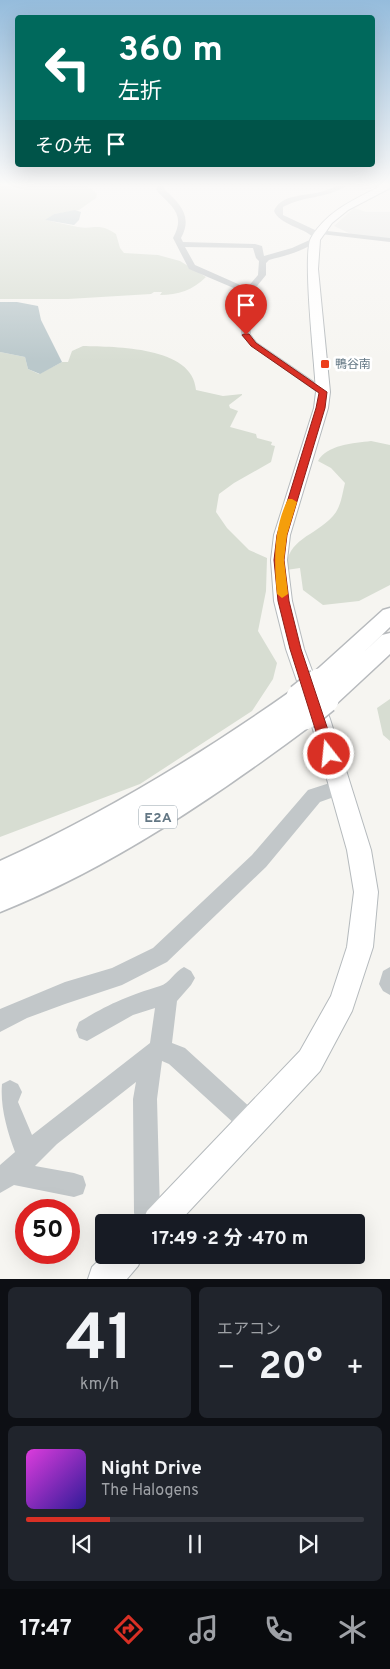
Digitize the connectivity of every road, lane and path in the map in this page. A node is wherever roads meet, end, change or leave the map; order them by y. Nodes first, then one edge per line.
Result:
1 (305, 243) edge
2 (317, 243) edge
3 (180, 244) joint
4 (264, 261) junction
5 (248, 291) junction
6 (323, 392) junction
7 (390, 615) edge
8 (390, 642) edge
9 (322, 690) junction
10 (302, 707) junction
11 (339, 788) junction
12 (0, 874) edge
13 (0, 899) edge
14 (184, 978) dead end
15 (390, 978) edge
16 (390, 984) edge
17 (168, 996) junction
18 (0, 1021) edge
19 (87, 1030) dead end
20 (156, 1052) junction
21 (10, 1092) dead end
22 (250, 1126) junction
23 (15, 1168) edge
24 (74, 1185) dead end
25 (147, 1214) edge
26 (166, 1214) edge

1 - 4 street
2 - 6 main road
3 - 4 street
3 - 5 street
4 - 5 street
5 - 6 street
6 - 11 main road
7 - 9 highway, E2A
8 - 9 highway, E2A
9 - 10 highway, E2A, bridge
10 - 12 highway, E2A
10 - 13 highway, E2A
11 - 18 street
11 - 22 main road
14 - 17 street
15 - 16 street
17 - 19 street
17 - 20 street
20 - 22 street
20 - 23 street
20 - 25 street
21 - 23 street
22 - 26 main road
23 - 24 street

